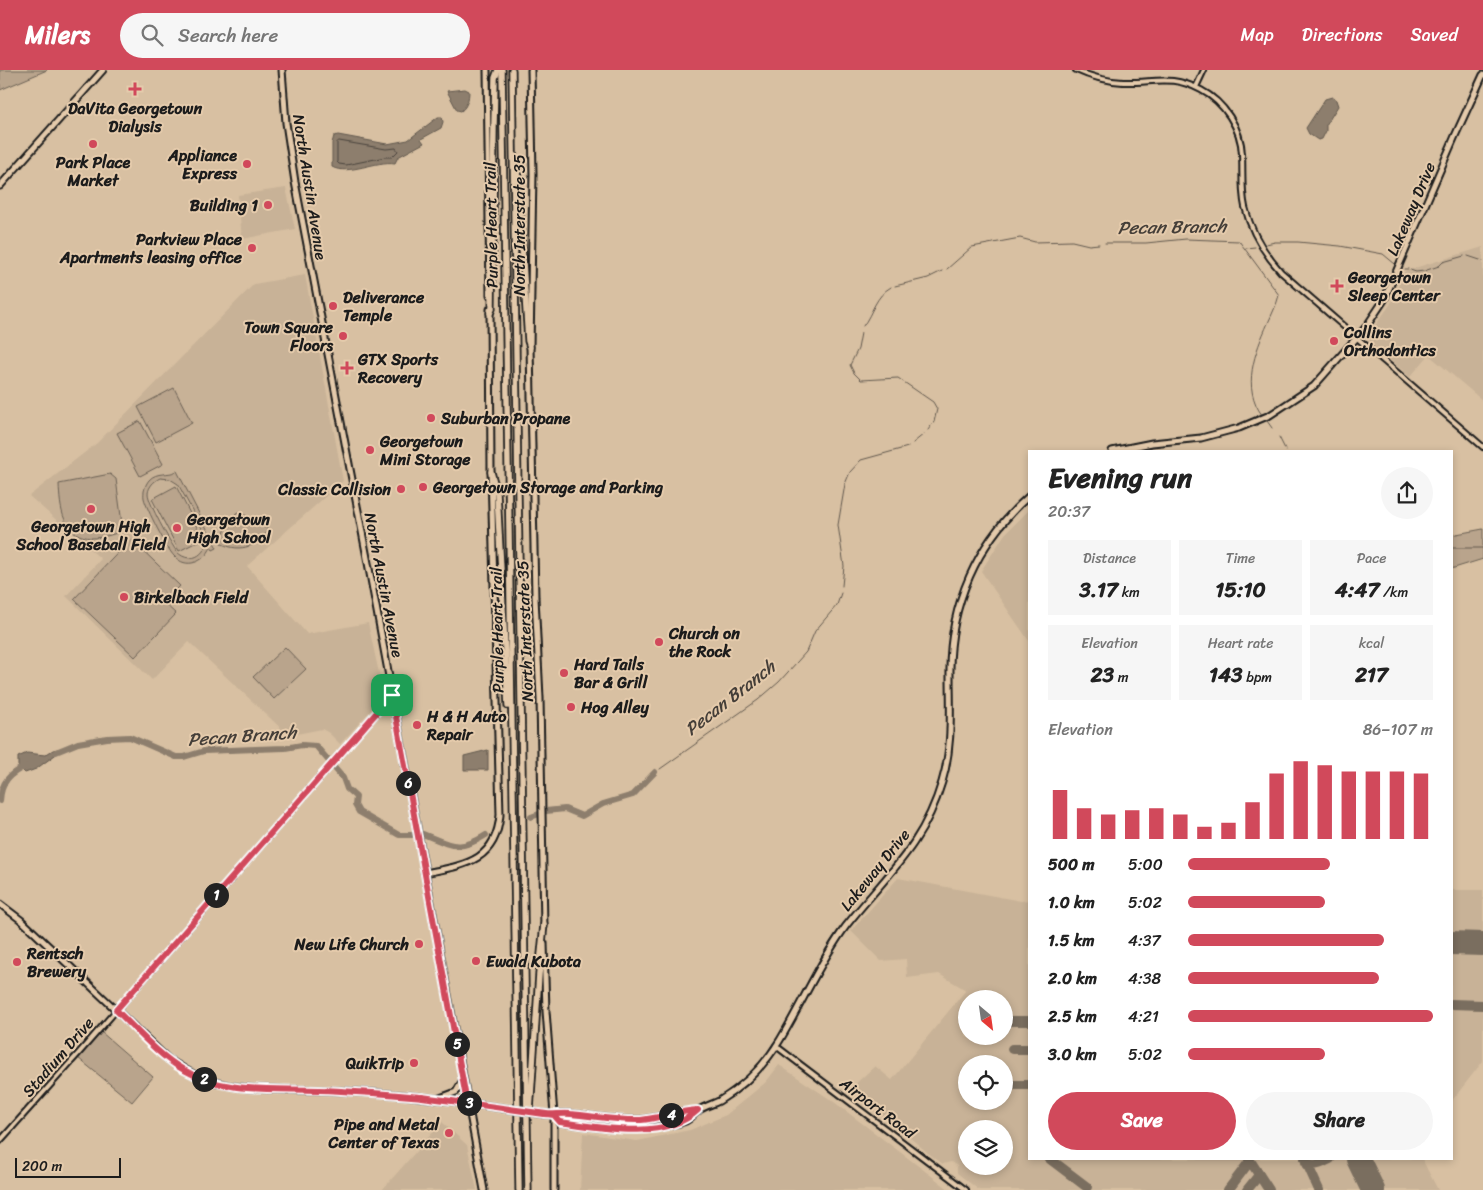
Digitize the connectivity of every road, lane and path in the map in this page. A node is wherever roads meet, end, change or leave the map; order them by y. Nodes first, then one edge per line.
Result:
1 (282, 70) edge
2 (487, 70) edge
3 (498, 70) edge
4 (502, 70) edge
5 (512, 70) edge
6 (531, 70) edge
7 (1076, 70) edge
8 (1204, 70) edge
9 (102, 71) edge
10 (1483, 75) edge
11 (1196, 87) junction
12 (513, 136) junction
13 (0, 186) edge
14 (490, 313) junction
15 (1357, 338) junction
16 (530, 347) junction
17 (1483, 448) edge
18 (1117, 450) edge
19 (491, 472) junction
20 (1028, 497) edge
21 (392, 695) junction
22 (512, 739) junction
23 (425, 873) junction
24 (0, 904) edge
25 (544, 924) junction
26 (116, 1010) junction
27 (776, 1046) junction
28 (463, 1079) junction
29 (438, 1099) junction
30 (467, 1103) junction
31 (698, 1110) junction
32 (554, 1115) junction
33 (567, 1123) junction
34 (527, 1132) junction
35 (555, 1137) junction
36 (0, 1141) edge
37 (484, 1190) edge
38 (519, 1190) edge
39 (528, 1190) edge
40 (554, 1190) edge
41 (966, 1190) edge

1 - 21 main road, North Austin Avenue
2 - 14 main road, North Interstate 35
3 - 14 highway
4 - 22 highway, Purple Heart Trail
5 - 12 highway, Purple Heart Trail
6 - 16 main road, North Interstate 35
7 - 11 street
8 - 11 street
9 - 13 main road
10 - 15 main road, Lakeway Drive
11 - 15 street
12 - 16 highway
12 - 34 highway, Purple Heart Trail
14 - 19 main road, North Interstate 35
15 - 17 street
15 - 18 main road, Lakeway Drive
16 - 25 main road, North Interstate 35
19 - 22 highway
19 - 23 main road, North Interstate 35
20 - 27 main road, Lakeway Drive
21 - 23 main road, North Austin Avenue
21 - 26 street, Stadium Drive
22 - 38 highway, Purple Heart Trail
23 - 28 main road, North Austin Avenue
24 - 26 main road, Lakeway Drive
25 - 32 main road, North Interstate 35
25 - 34 highway
26 - 29 main road, Lakeway Drive
26 - 36 street, Stadium Drive
27 - 31 main road, Lakeway Drive
27 - 41 street, Airport Road
28 - 29 main road
28 - 30 main road, North Austin Avenue
29 - 30 main road, Lakeway Drive
30 - 32 main road, Lakeway Drive, bridge
30 - 37 main road
31 - 32 main road, Lakeway Drive
31 - 33 main road, Lakeway Drive
32 - 33 main road, Lakeway Drive
32 - 35 main road, North Interstate 35
33 - 35 main road
34 - 39 highway, Purple Heart Trail
35 - 40 main road, North Interstate 35

